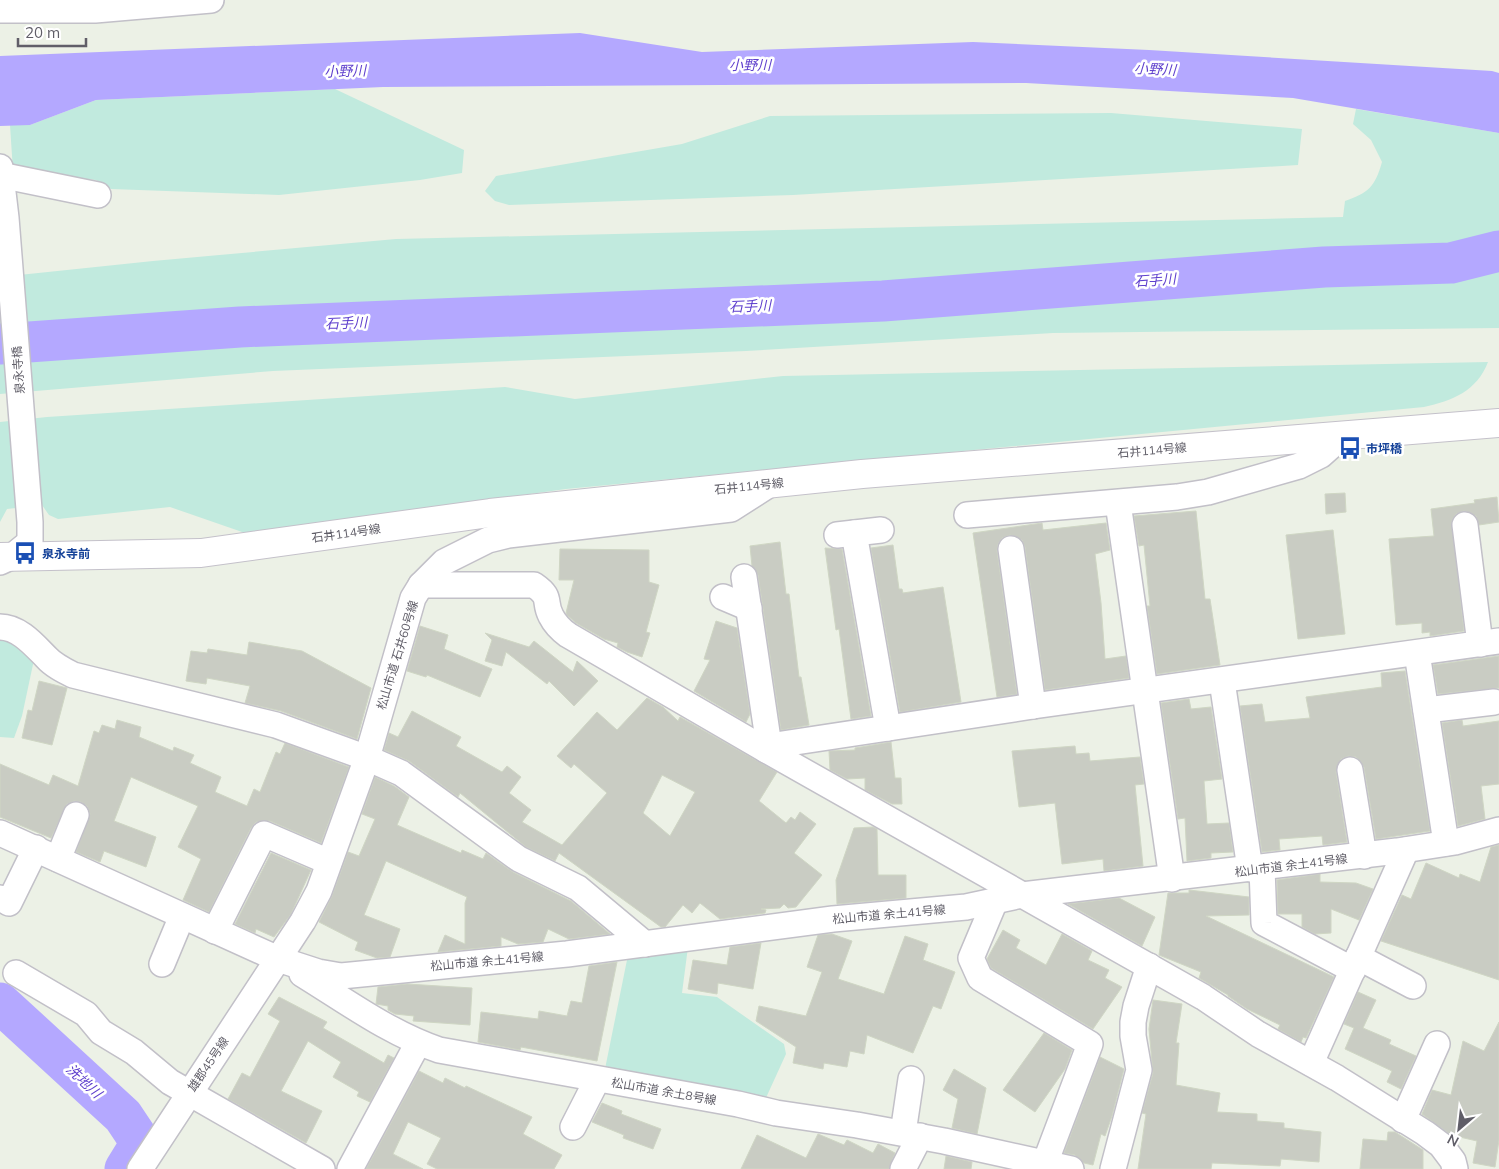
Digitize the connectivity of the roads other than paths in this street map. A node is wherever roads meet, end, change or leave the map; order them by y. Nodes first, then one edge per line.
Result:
1 (211, 0) edge
2 (0, 10) edge
3 (0, 172) edge
4 (98, 195) dead end
5 (1499, 423) edge
6 (1333, 436) junction
7 (770, 484) junction
8 (1118, 502) junction
9 (967, 515) dead end
10 (1465, 525) dead end
11 (881, 530) dead end
12 (4, 559) edge
13 (1007, 564) dead end
14 (744, 577) dead end
15 (421, 586) junction
16 (723, 598) dead end
17 (749, 608) junction
18 (0, 627) edge
19 (1490, 643) edge
20 (1417, 653) junction
21 (1222, 681) junction
22 (1146, 692) junction
23 (1494, 702) dead end
24 (1033, 706) junction
25 (1426, 710) junction
26 (888, 728) junction
27 (768, 748) junction
28 (367, 758) junction
29 (1350, 770) dead end
30 (76, 815) dead end
31 (1499, 830) edge
32 (0, 832) edge
33 (1446, 843) junction
34 (36, 848) junction
35 (1406, 850) junction
36 (1364, 856) junction
37 (58, 859) junction
38 (329, 862) junction
39 (1256, 869) junction
40 (1172, 879) junction
41 (1022, 895) junction
42 (0, 898) edge
43 (995, 900) junction
44 (182, 916) junction
45 (215, 931) junction
46 (645, 944) junction
47 (278, 959) junction
48 (1356, 963) junction
49 (162, 964) dead end
50 (1149, 966) junction
51 (16, 973) dead end
52 (1413, 986) dead end
53 (418, 1043) junction
54 (1437, 1044) dead end
55 (1311, 1064) junction
56 (911, 1079) dead end
57 (597, 1080) junction
58 (188, 1093) junction
59 (1403, 1120) junction
60 (573, 1127) dead end
61 (912, 1135) junction
62 (1045, 1163) junction
63 (140, 1169) edge
64 (322, 1169) edge
65 (350, 1169) edge
66 (903, 1169) edge
67 (1071, 1169) edge
68 (1113, 1169) edge
69 (1455, 1169) edge

1 - 2 street
3 - 4 street
3 - 12 street, 泉永寺橋
5 - 6 street, 石井114号線
6 - 7 street, 石井114号線
6 - 8 street
7 - 12 street, 石井114号線
7 - 15 street, 松山市道 石井60号線
8 - 9 street
8 - 22 street
10 - 19 street
11 - 26 street
13 - 24 street
14 - 17 street
15 - 27 street
15 - 28 street, 松山市道 石井60号線
16 - 17 street
17 - 27 street
18 - 28 street
19 - 20 street
20 - 21 street
20 - 25 street
21 - 22 street
21 - 39 street
22 - 24 street
22 - 40 street
23 - 25 street
24 - 26 street
25 - 33 street
26 - 27 street
27 - 41 street
28 - 38 street, 松山市道 石井60号線
28 - 46 street
29 - 36 street
30 - 37 street
31 - 33 street, 松山市道 余土41号線
32 - 34 street
33 - 35 street, 松山市道 余土41号線
34 - 37 street
34 - 42 street
35 - 36 street, 松山市道 余土41号線
35 - 48 street
36 - 39 street, 松山市道 余土41号線
37 - 44 street
38 - 45 street
38 - 47 street, 松山市道 石井60号線
39 - 40 street, 松山市道 余土41号線
39 - 48 street
40 - 41 street, 松山市道 余土41号線
41 - 43 street, 松山市道 余土41号線
41 - 50 street
43 - 46 street, 松山市道 余土41号線
43 - 62 street
44 - 45 street
44 - 49 street
45 - 47 street
46 - 47 street, 松山市道 余土41号線
47 - 53 street, 松山市道 余土8号線
47 - 58 street, 雄郡45号線
48 - 52 street
48 - 55 street
50 - 55 street
50 - 68 street
51 - 58 street
53 - 57 street, 松山市道 余土8号線
53 - 65 street
54 - 59 street
55 - 59 street
56 - 61 street
57 - 60 street
57 - 61 street, 松山市道 余土8号線
58 - 63 street, 雄郡45号線
58 - 64 street
59 - 69 street
61 - 62 street, 松山市道 余土8号線
61 - 66 street
62 - 67 street, 松山市道 余土8号線

